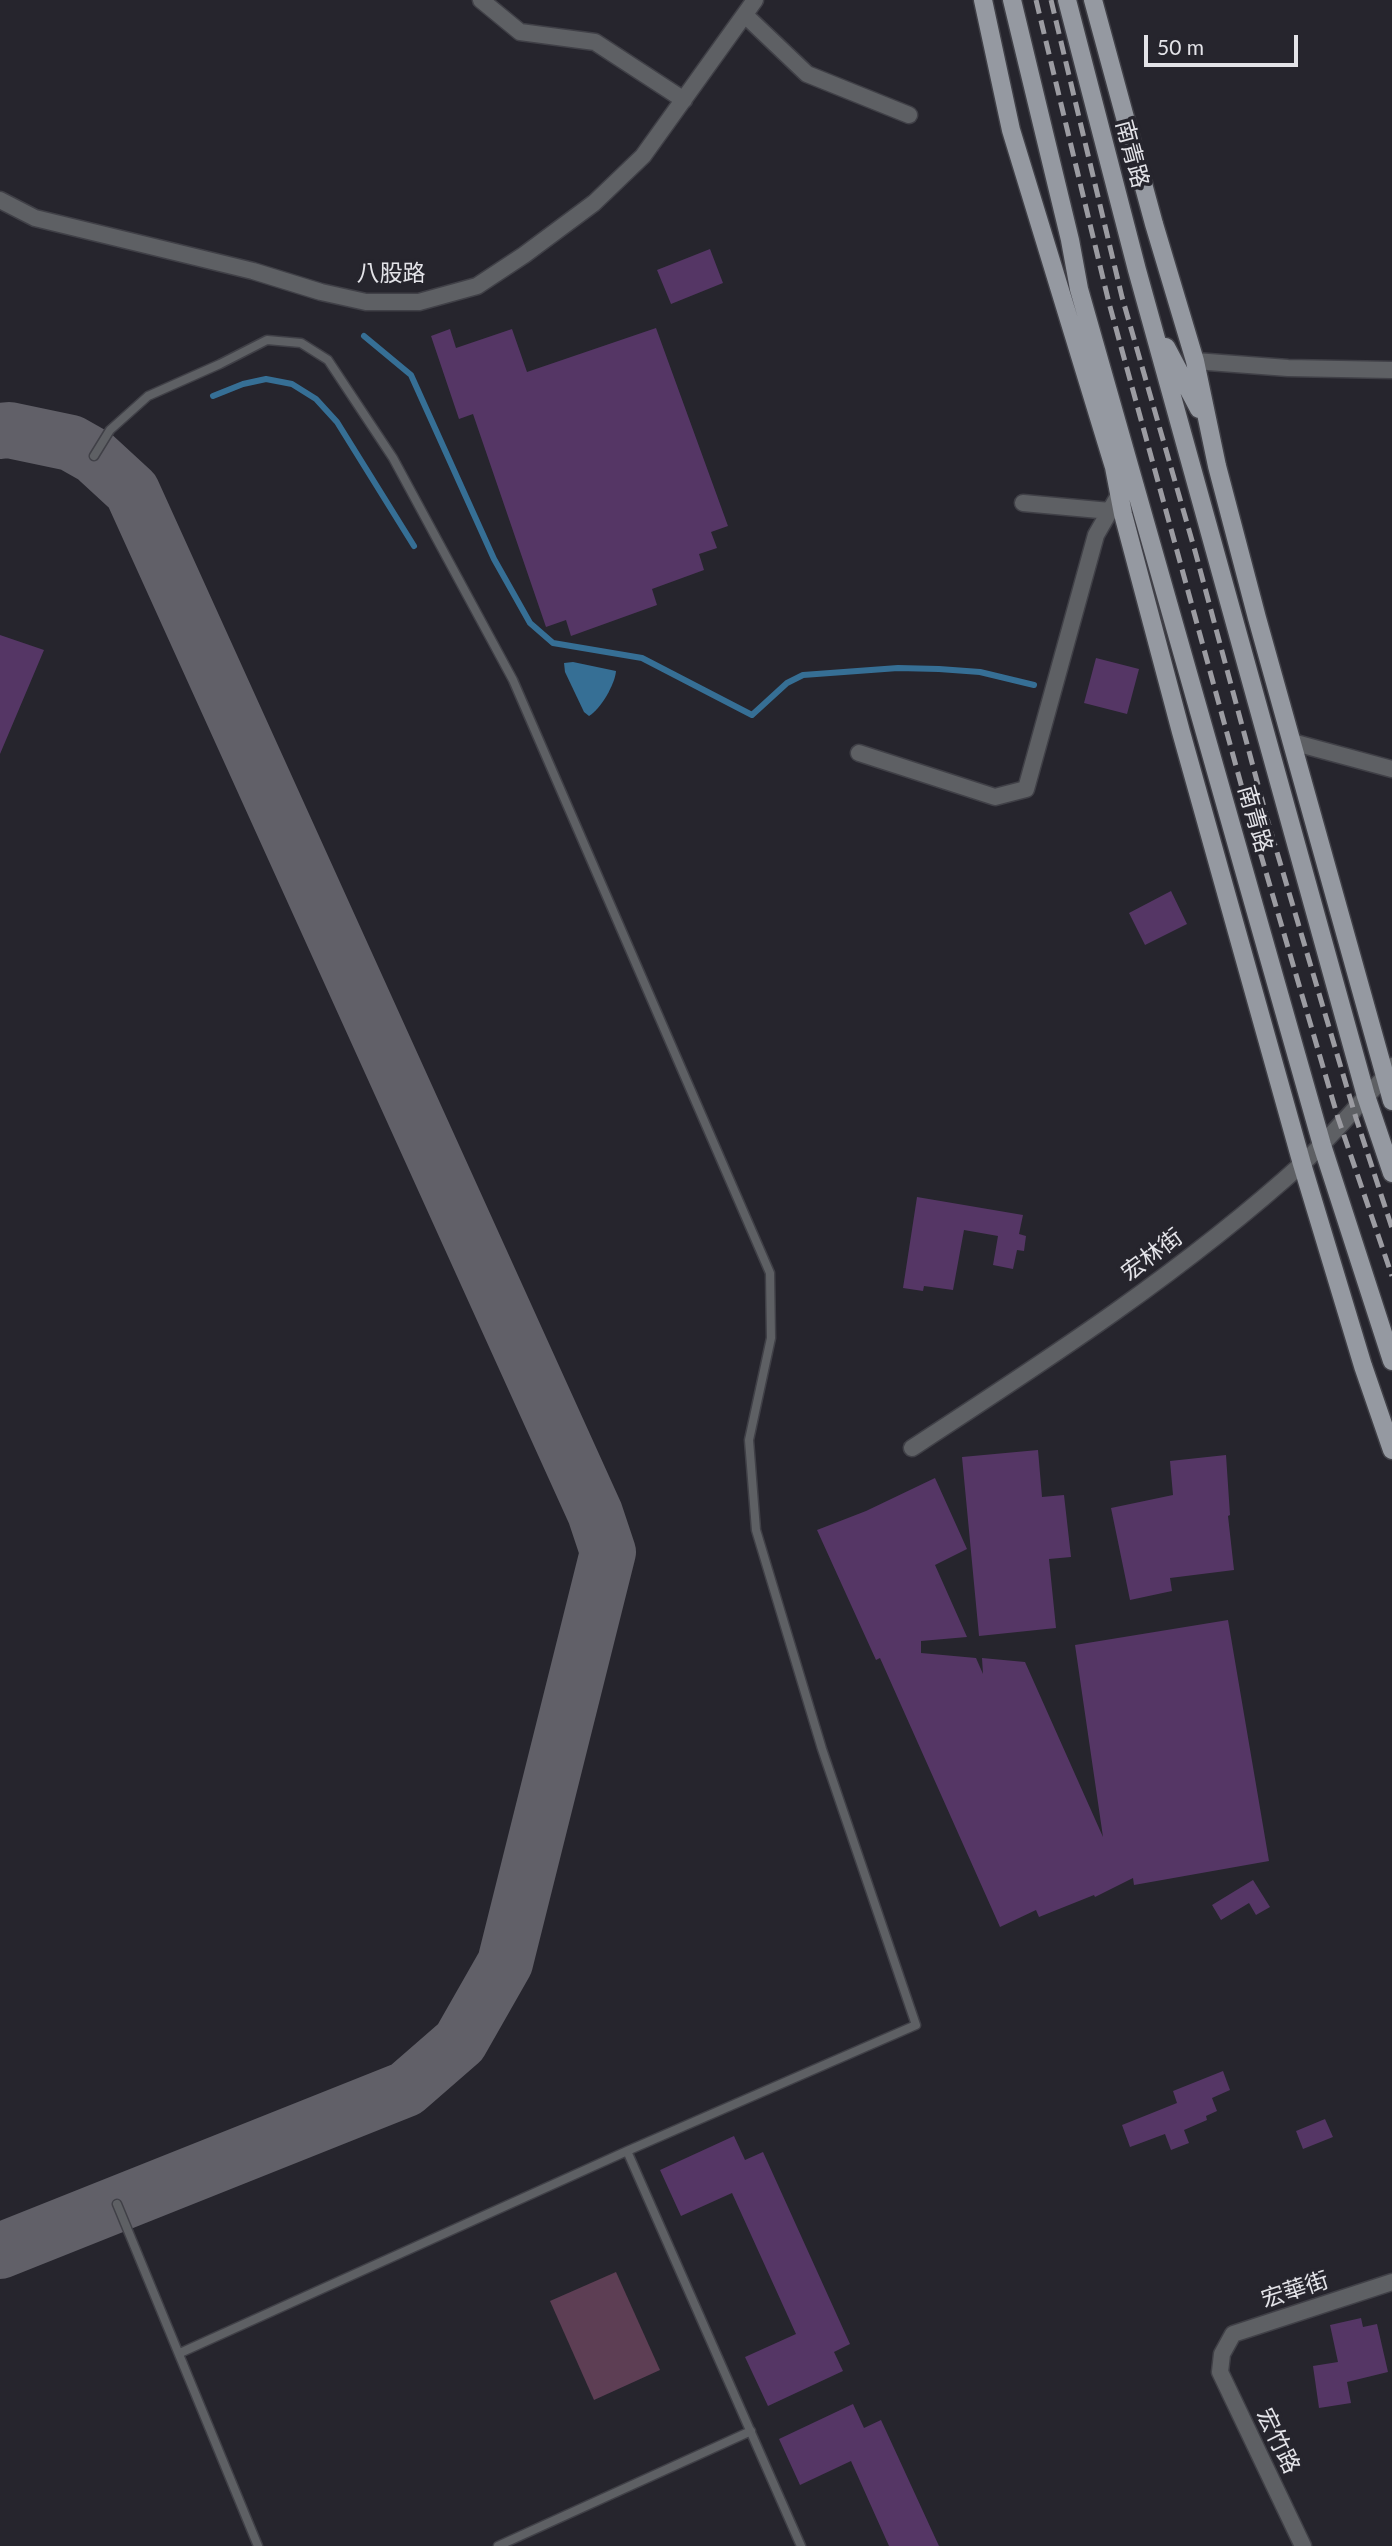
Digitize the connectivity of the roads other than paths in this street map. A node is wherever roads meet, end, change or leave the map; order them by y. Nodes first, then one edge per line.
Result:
1 (481, 0) edge
2 (755, 0) edge
3 (983, 0) edge
4 (1012, 0) edge
5 (1067, 0) edge
6 (1093, 0) edge
7 (745, 15) junction
8 (684, 100) junction
9 (909, 115) dead end
10 (0, 200) edge
11 (1079, 289) junction
12 (1152, 320) junction
13 (1195, 361) junction
14 (1392, 370) edge
15 (1092, 393) junction
16 (1209, 427) junction
17 (94, 456) dead end
18 (1119, 495) junction
19 (1023, 503) dead end
20 (1110, 511) junction
21 (1292, 742) junction
22 (859, 753) dead end
23 (1392, 769) edge
24 (1388, 1072) edge
25 (1366, 1096) junction
26 (1392, 1101) edge
27 (1322, 1145) junction
28 (1302, 1164) junction
29 (1392, 1173) edge
30 (1392, 1361) edge
31 (1363, 1366) junction
32 (1392, 1428) edge
33 (912, 1448) dead end
34 (1392, 1450) edge
35 (627, 2151) junction
36 (117, 2204) dead end
37 (1392, 2282) edge
38 (180, 2353) junction
39 (1222, 2354) joint
40 (751, 2431) junction
41 (258, 2546) edge
42 (498, 2546) edge
43 (801, 2546) edge
44 (1303, 2546) edge

1 - 8 street
2 - 7 street, 八股路
3 - 15 main road
4 - 11 main road, 南青路
5 - 12 main road, 南青路
6 - 13 main road
7 - 8 street, 八股路
7 - 9 street
8 - 10 street, 八股路
11 - 15 main road, 南青路
11 - 27 main road, 南青路
12 - 16 main road, 南青路
12 - 25 main road, 南青路
13 - 14 street
13 - 16 main road
15 - 18 main road
16 - 21 main road
17 - 35 lane
18 - 20 street
18 - 28 main road
19 - 20 street
20 - 22 street
21 - 23 street
21 - 24 main road
24 - 25 street, 宏林街
24 - 26 main road
25 - 27 street, 宏林街
25 - 29 main road, 南青路
27 - 28 street, 宏林街
27 - 30 main road, 南青路
28 - 31 main road
28 - 33 street, 宏林街
31 - 32 main road
31 - 34 main road
35 - 38 lane
35 - 40 lane
36 - 38 lane
37 - 39 street, 宏華街
38 - 41 lane
39 - 44 street, 宏竹路
40 - 42 lane
40 - 43 lane

